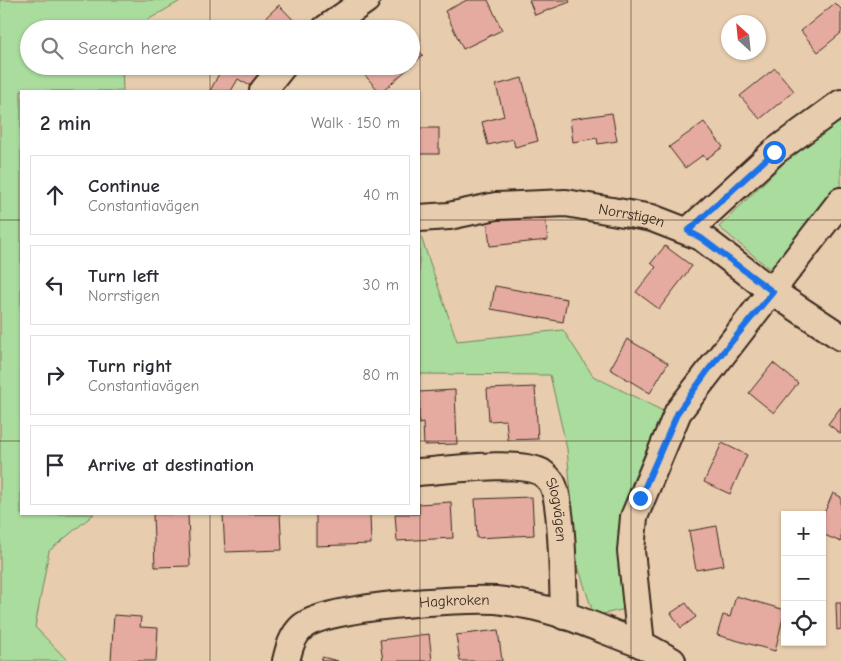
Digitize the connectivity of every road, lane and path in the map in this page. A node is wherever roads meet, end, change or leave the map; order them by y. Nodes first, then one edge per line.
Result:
1 (366, 0) edge
2 (337, 20) edge
3 (276, 75) edge
4 (264, 90) edge
5 (841, 103) edge
6 (841, 201) edge
7 (420, 218) edge
8 (688, 231) junction
9 (773, 292) junction
10 (841, 337) edge
11 (420, 472) edge
12 (564, 616) junction
13 (641, 644) junction
14 (286, 661) edge
15 (672, 661) edge

1 - 2 street
3 - 4 street
5 - 8 street
6 - 9 street
7 - 8 street, Norrstigen
8 - 9 street, Norrstigen
9 - 10 street, Norrstigen
9 - 13 street
11 - 12 street, Slogvägen
12 - 13 street, Hagkroken
12 - 14 street, Hagkroken
13 - 15 street, Hagkroken

